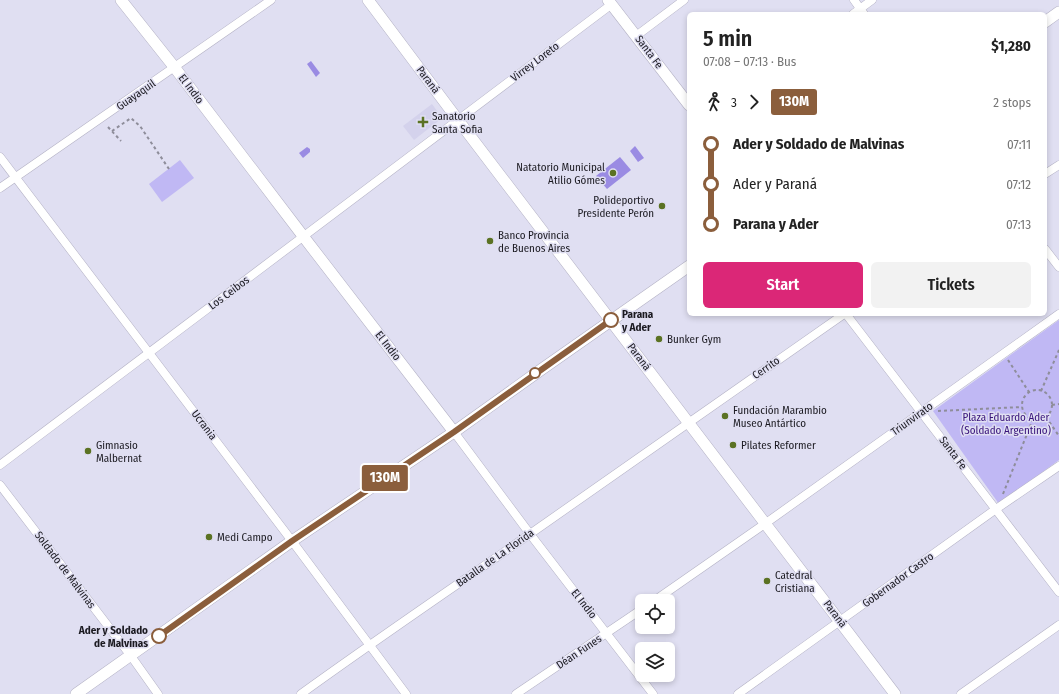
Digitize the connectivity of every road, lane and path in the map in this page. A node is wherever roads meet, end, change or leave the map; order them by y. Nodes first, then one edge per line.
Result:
1 (121, 0) edge
2 (271, 0) edge
3 (368, 0) edge
4 (684, 0) edge
5 (854, 0) edge
6 (872, 0) edge
7 (610, 2) edge
8 (862, 11) edge
9 (1059, 12) edge
10 (1047, 21) edge
11 (636, 36) junction
12 (175, 68) junction
13 (687, 102) edge
14 (458, 120) junction
15 (108, 127) dead end
16 (112, 131) junction
17 (121, 141) dead end
18 (0, 157) edge
19 (1059, 165) edge
20 (169, 169) dead end
21 (1047, 173) edge
22 (16, 178) junction
23 (0, 188) edge
24 (303, 236) junction
25 (1047, 252) edge
26 (687, 267) edge
27 (1059, 267) edge
28 (1059, 314) edge
29 (842, 316) edge
30 (847, 316) edge
31 (611, 320) junction
32 (1059, 350) edge
33 (149, 353) junction
34 (1004, 354) junction
35 (1042, 390) junction
36 (1029, 392) junction
37 (1059, 404) edge
38 (1052, 405) junction
39 (929, 407) junction
40 (1022, 407) junction
41 (922, 412) junction
42 (1046, 417) junction
43 (1033, 419) junction
44 (688, 422) junction
45 (454, 432) junction
46 (1059, 436) edge
47 (0, 466) edge
48 (1059, 466) edge
49 (0, 485) edge
50 (998, 507) junction
51 (766, 524) junction
52 (530, 534) junction
53 (292, 541) junction
54 (1059, 592) edge
55 (664, 594) edge
56 (635, 614) edge
57 (840, 621) junction
58 (1059, 625) edge
59 (607, 634) junction
60 (369, 645) junction
61 (131, 656) junction
62 (76, 694) edge
63 (158, 694) edge
64 (301, 694) edge
65 (406, 694) edge
66 (516, 694) edge
67 (653, 694) edge
68 (738, 694) edge
69 (895, 694) edge
70 (961, 694) edge

1 - 12 street, El Indio
2 - 12 street, Guayaquil
3 - 14 street, Paraná
4 - 11 street
5 - 8 street
6 - 8 street
7 - 11 street, Santa Fe
7 - 14 street, Virrey Loreto
9 - 10 street
11 - 13 street, Santa Fe
12 - 22 street, Guayaquil
12 - 24 street, El Indio
14 - 24 street, Los Ceibos
14 - 31 street, Paraná
15 - 16 path
16 - 17 path
16 - 20 path
18 - 22 street, Ucrania
19 - 21 street
22 - 23 street, Guayaquil
22 - 33 street, Ucrania
24 - 33 street, Los Ceibos
24 - 45 street, El Indio
25 - 27 street
26 - 31 street
28 - 34 street, Triunvirato
29 - 44 street, Cerrito
30 - 41 street, Santa Fe
31 - 44 street, Paraná
31 - 45 street
32 - 35 path
33 - 47 street, Los Ceibos
33 - 53 street, Ucrania
34 - 36 path
34 - 39 street, Triunvirato
35 - 36 path
35 - 38 path
36 - 40 path
37 - 38 path
38 - 42 path
39 - 40 path
39 - 41 street, Triunvirato
40 - 43 path
41 - 50 street, Santa Fe
41 - 51 street, Triunvirato
42 - 43 path
42 - 46 path
43 - 50 path
44 - 51 street, Paraná
44 - 52 street, Batalla de La Florida
45 - 52 street, El Indio
45 - 53 street
48 - 50 street, Gobernador Castro
49 - 61 street, Soldado de Malvinas
50 - 54 street, Santa Fe
50 - 57 street, Gobernador Castro
51 - 55 street
51 - 57 street, Paraná
52 - 59 street, El Indio
52 - 60 street, Batalla de La Florida
53 - 60 street, Ucrania
53 - 61 street
56 - 59 street, Déan Funes
57 - 68 street, Gobernador Castro
57 - 69 street, Paraná
58 - 70 street
59 - 66 street, Déan Funes
59 - 67 street, El Indio
60 - 64 street, Batalla de La Florida
60 - 65 street, Ucrania
61 - 62 street
61 - 63 street, Soldado de Malvinas

